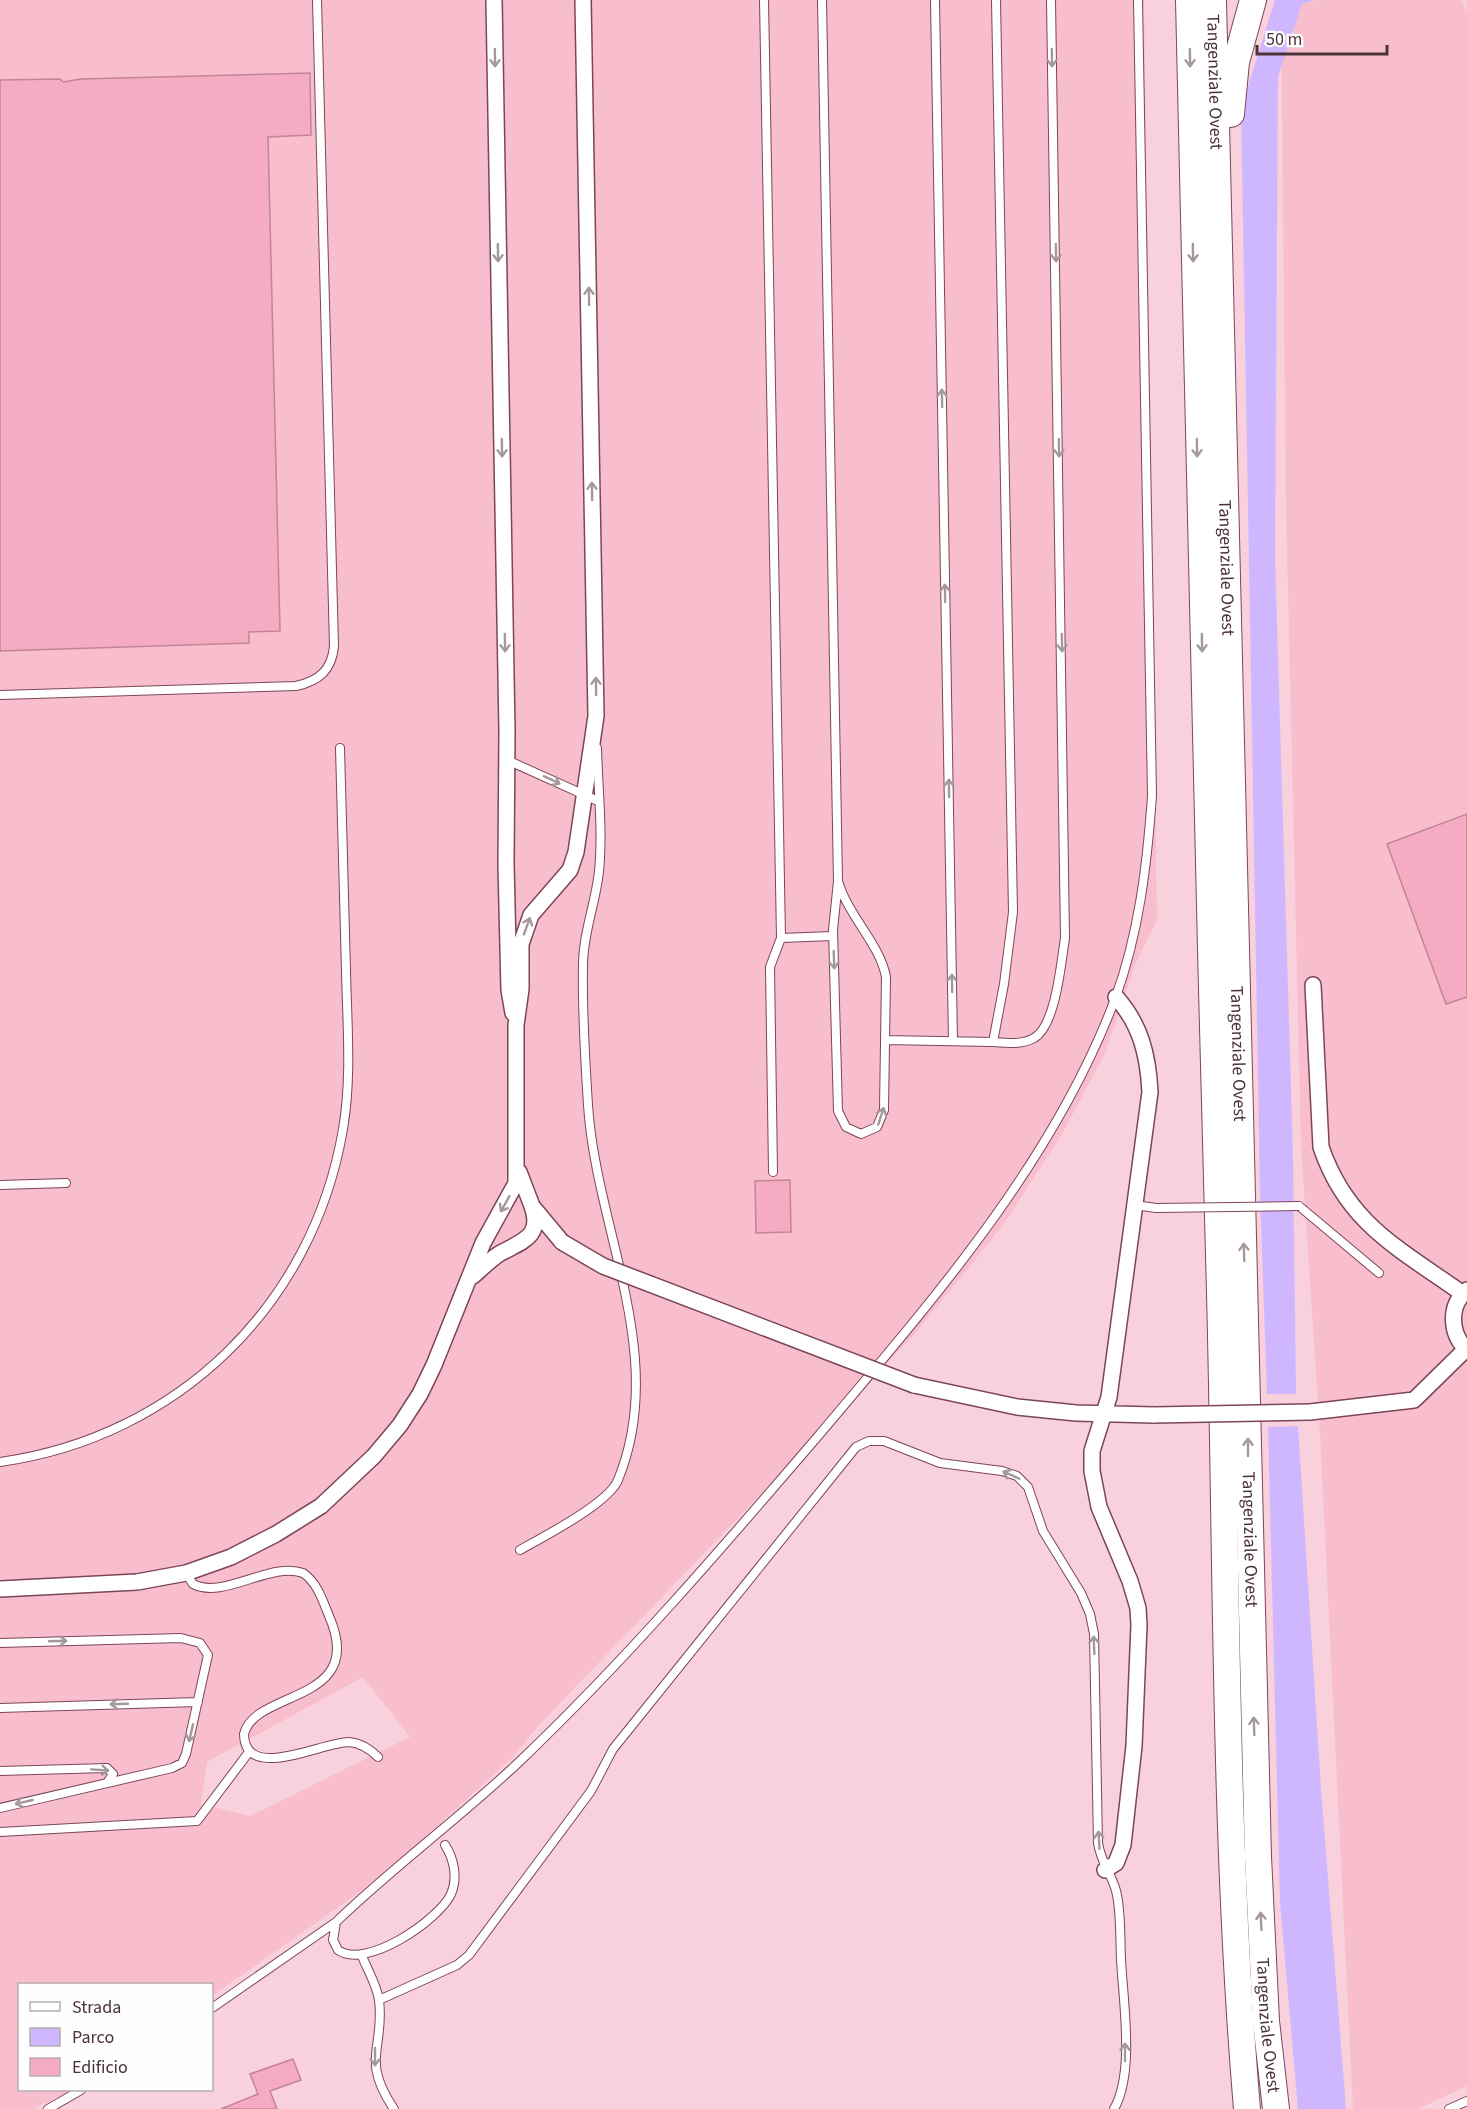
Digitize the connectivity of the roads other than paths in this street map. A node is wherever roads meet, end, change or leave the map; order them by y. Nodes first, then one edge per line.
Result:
1 (317, 0) edge
2 (494, 0) edge
3 (583, 0) edge
4 (764, 0) edge
5 (822, 0) edge
6 (935, 0) edge
7 (996, 0) edge
8 (1051, 0) edge
9 (1138, 0) edge
10 (1189, 0) edge
11 (1213, 0) edge
12 (1253, 0) edge
13 (1221, 366) junction
14 (0, 695) edge
15 (340, 748) dead end
16 (507, 759) junction
17 (592, 798) junction
18 (838, 881) junction
19 (833, 936) junction
20 (781, 938) junction
21 (1313, 985) dead end
22 (1116, 997) junction
23 (516, 1025) junction
24 (885, 1040) junction
25 (953, 1041) junction
26 (993, 1042) junction
27 (518, 1163) junction
28 (773, 1172) dead end
29 (66, 1183) dead end
30 (0, 1185) edge
31 (1134, 1205) junction
32 (532, 1206) junction
33 (1379, 1273) dead end
34 (470, 1279) junction
35 (1465, 1292) edge
36 (1467, 1350) edge
37 (1104, 1413) junction
38 (0, 1462) edge
39 (520, 1550) dead end
40 (186, 1573) junction
41 (0, 1589) edge
42 (0, 1643) edge
43 (198, 1702) junction
44 (0, 1708) edge
45 (249, 1752) junction
46 (378, 1757) dead end
47 (0, 1772) edge
48 (107, 1783) junction
49 (0, 1808) edge
50 (0, 1832) edge
51 (445, 1845) dead end
52 (1105, 1870) junction
53 (336, 1922) junction
54 (362, 1956) junction
55 (379, 2000) junction
56 (213, 2007) edge
57 (79, 2091) edge
58 (1467, 2101) edge
59 (48, 2109) edge
60 (394, 2109) edge
61 (1114, 2109) edge
62 (1247, 2109) edge
63 (1276, 2109) edge
64 (1449, 2109) edge

1 - 14 lane
2 -> 16 street
17 -> 3 street
4 - 20 lane
5 - 18 lane
25 -> 6 lane
7 - 26 lane
8 -> 26 lane
9 - 22 lane
10 -> 62 highway, Tangenziale Ovest
11 - 13 highway, Tangenziale Ovest
12 - 13 highway
63 -> 13 highway, Tangenziale Ovest
15 - 38 lane
16 -> 17 lane
16 - 23 street
23 -> 17 street
17 - 39 lane
18 - 19 lane
18 - 24 lane
19 - 20 lane
19 -> 24 lane
20 - 28 lane
21 - 35 street
22 - 31 street
22 - 53 lane
23 - 27 street
24 - 25 lane
25 - 26 lane
27 - 32 street
27 -> 34 street
29 - 30 lane
31 - 33 lane, bridge
31 - 37 street
32 - 34 street
32 - 37 street, bridge
34 - 40 street
35 - 36 street
36 - 37 street, bridge
37 - 52 street
40 - 41 street
40 - 45 lane
42 -> 43 lane
43 -> 44 lane
43 -> 48 lane
45 - 46 lane
45 - 50 lane
47 -> 48 lane
48 -> 49 lane
51 - 54 lane
52 -> 55 lane
61 -> 52 lane
53 - 54 lane
53 - 56 lane
54 - 55 lane
55 -> 60 lane
57 - 59 lane
58 - 64 lane

